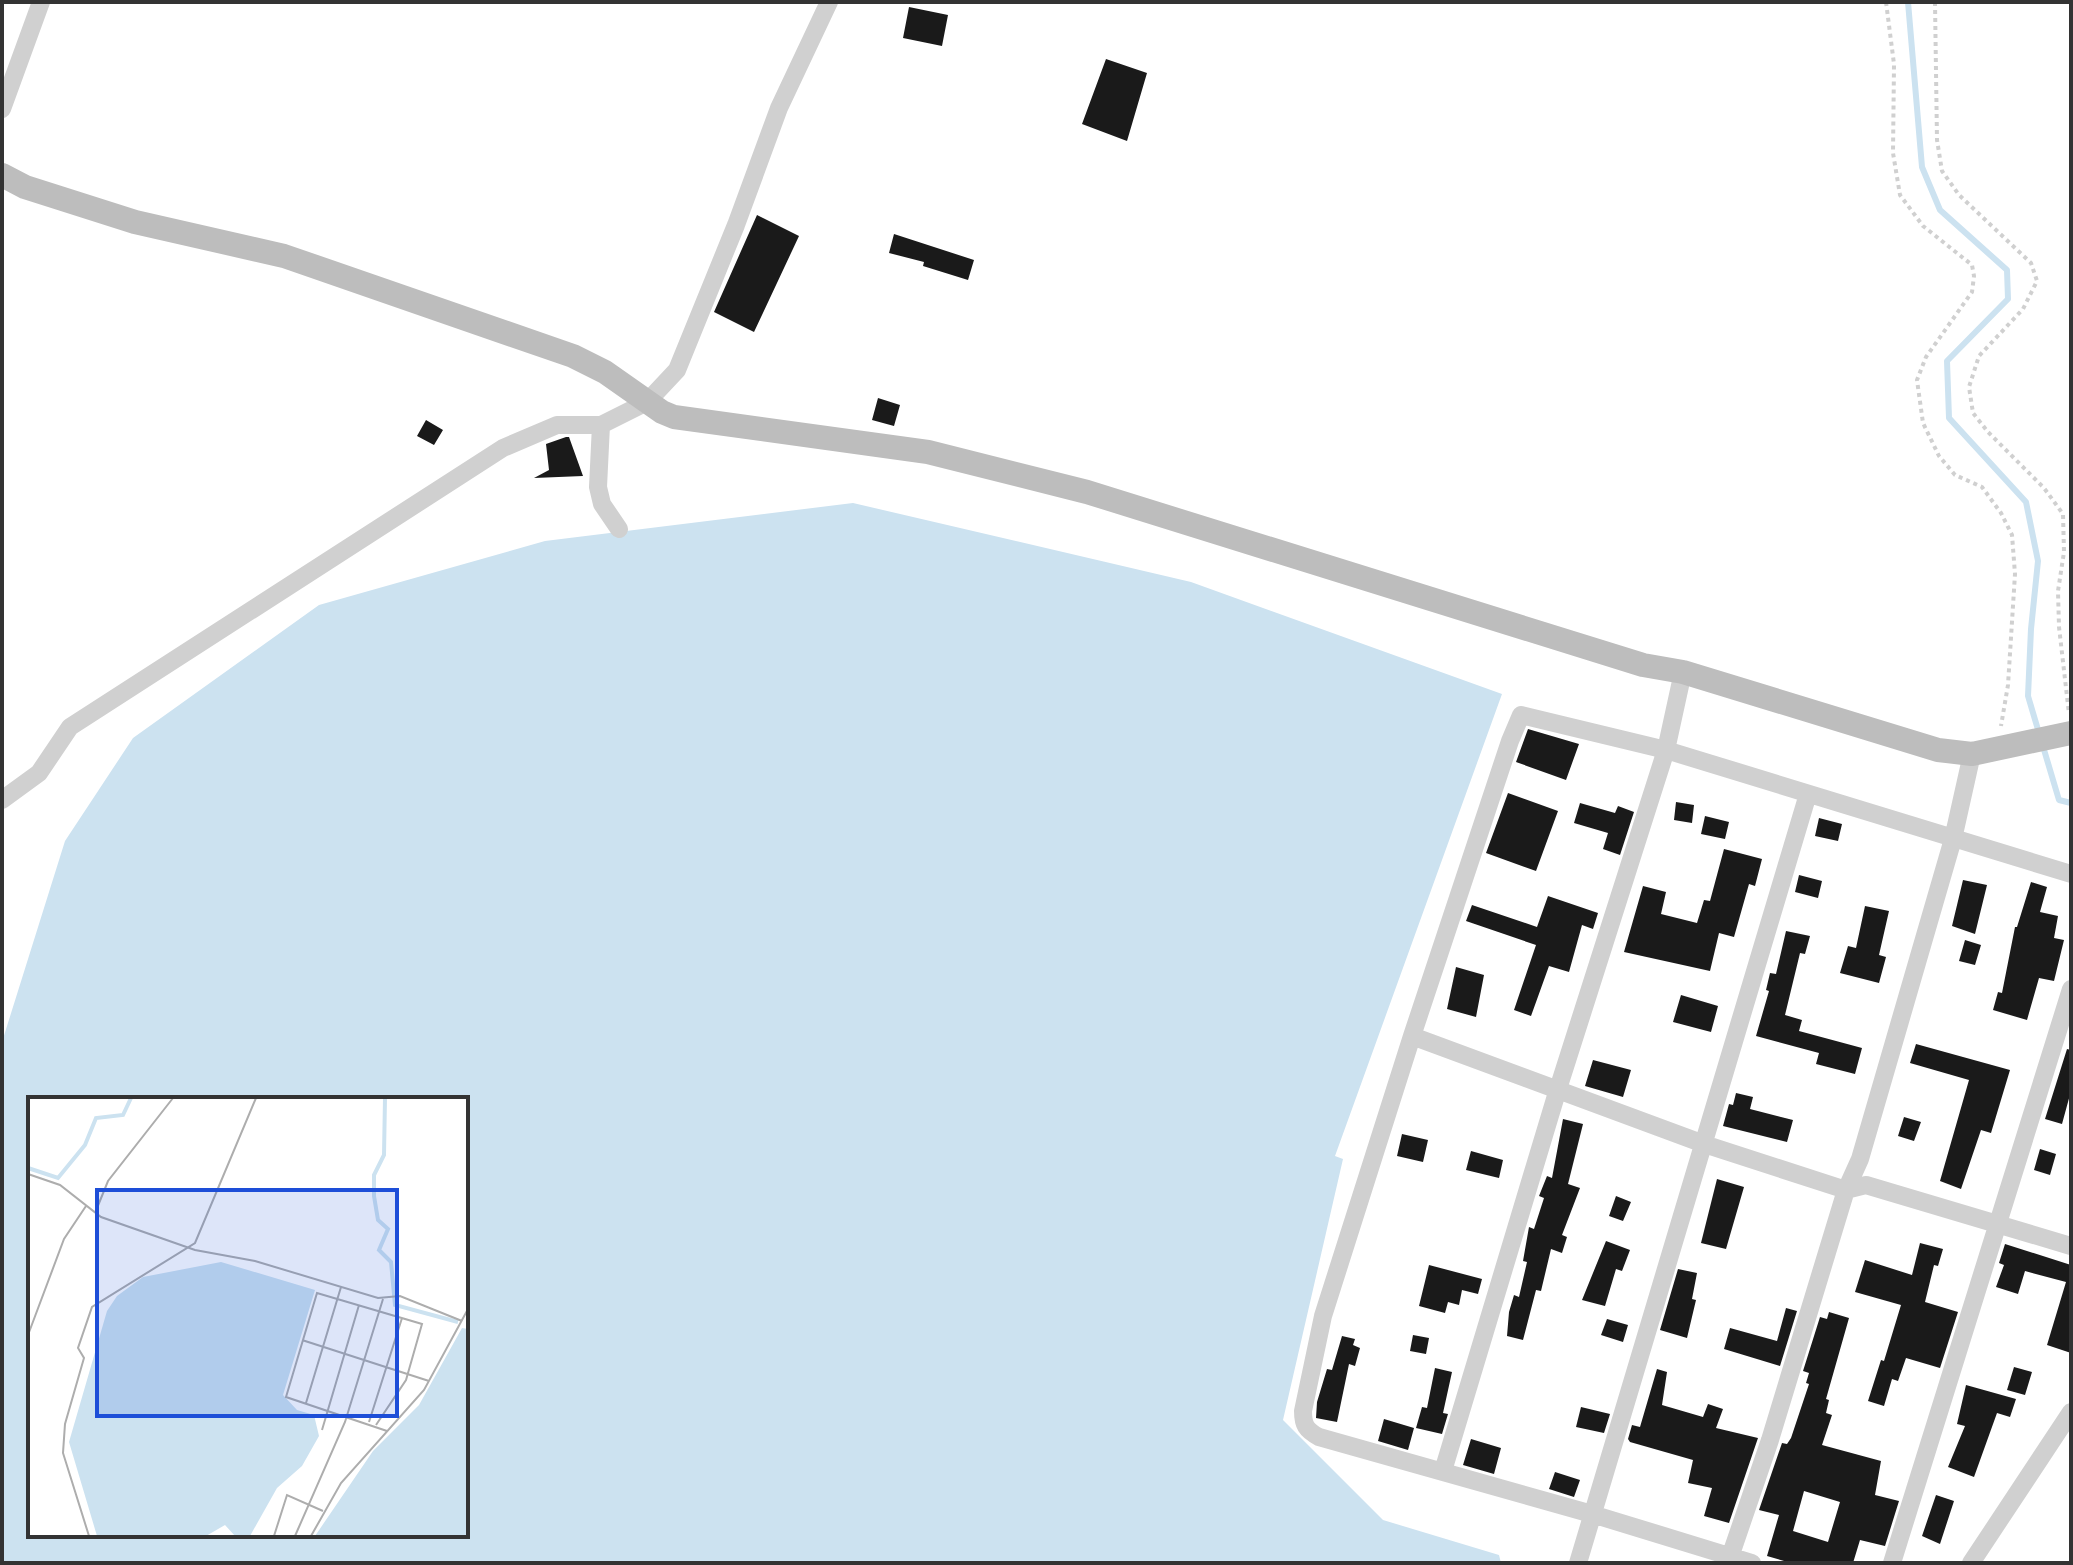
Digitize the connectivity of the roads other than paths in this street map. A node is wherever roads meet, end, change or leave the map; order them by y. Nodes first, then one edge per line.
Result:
1 (41, 2) edge
2 (829, 2) edge
3 (2, 109) edge
4 (2, 175) edge
5 (647, 402) junction
6 (601, 425) junction
7 (619, 529) dead end
8 (1683, 672) junction
9 (2071, 733) edge
10 (1666, 750) junction
11 (1972, 754) junction
12 (1808, 794) junction
13 (2, 800) edge
14 (1953, 839) junction
15 (2071, 874) edge
16 (2071, 989) edge
17 (1412, 1036) junction
18 (1558, 1089) junction
19 (1704, 1144) junction
20 (1846, 1190) junction
21 (1998, 1223) junction
22 (2071, 1246) edge
23 (2071, 1412) edge
24 (1443, 1471) junction
25 (1592, 1514) junction
26 (1729, 1559) edge
27 (1578, 1563) edge
28 (1752, 1563) edge
29 (1892, 1563) edge
30 (1971, 1563) edge

1 - 3 street
2 - 5 street
4 - 5 street
5 - 6 street
5 - 8 street
6 - 7 street
6 - 13 street
8 - 10 street
8 - 11 street
9 - 11 street
10 - 12 street
10 - 17 street
10 - 18 street
11 - 14 street
12 - 14 street
12 - 19 street
14 - 15 street
14 - 20 street
16 - 21 street
17 - 18 street
17 - 24 street
18 - 19 street
18 - 24 street
19 - 20 street
19 - 25 street
20 - 21 street
20 - 26 street
21 - 22 street
21 - 29 street
23 - 30 street
24 - 25 street
25 - 26 street
25 - 27 street
26 - 28 street

